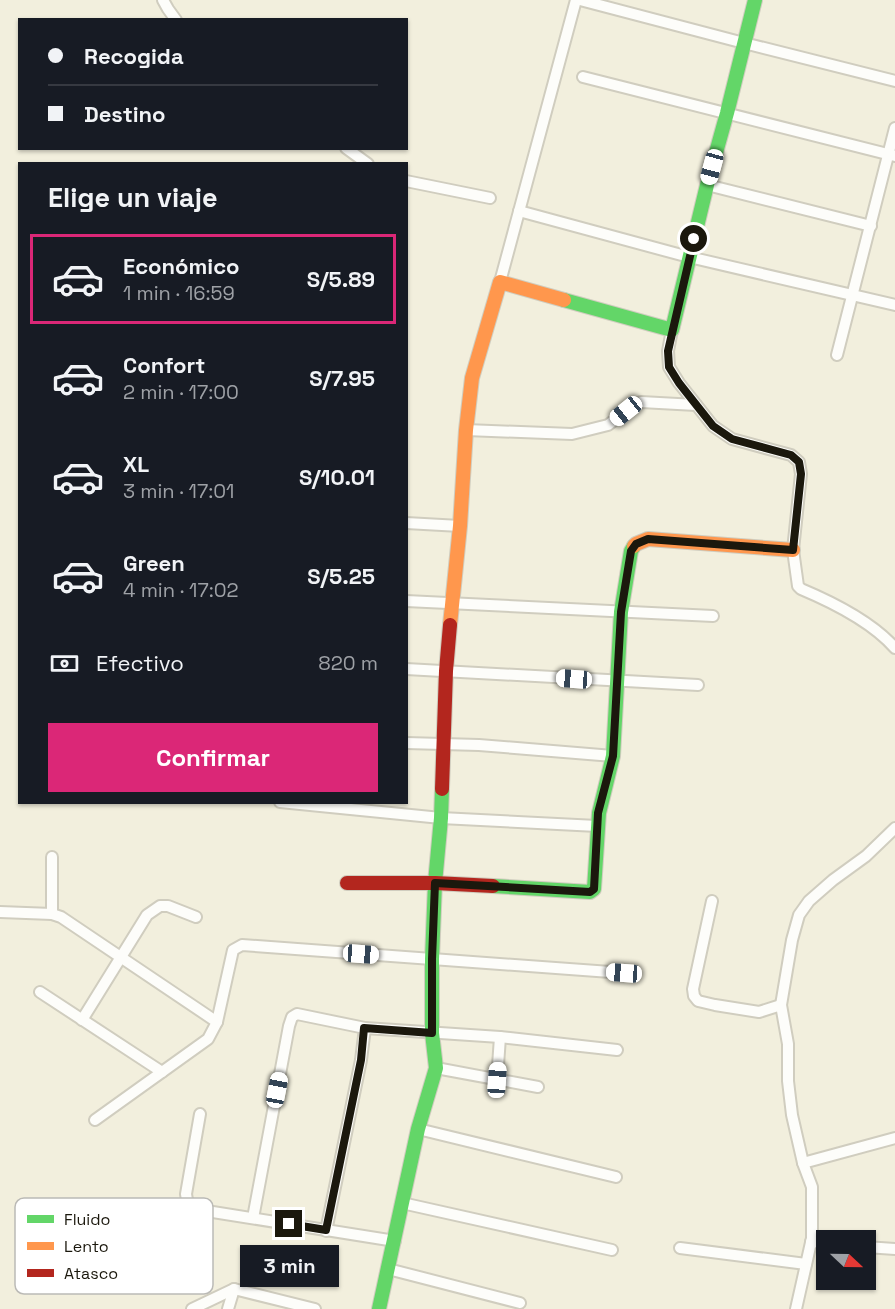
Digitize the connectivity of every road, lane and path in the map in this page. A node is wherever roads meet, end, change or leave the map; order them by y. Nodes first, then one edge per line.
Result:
1 (163, 0) edge
2 (578, 0) edge
3 (755, 0) edge
4 (175, 18) edge
5 (744, 44) junction
6 (584, 77) dead end
7 (895, 81) edge
8 (727, 113) junction
9 (895, 128) edge
10 (349, 150) edge
11 (892, 155) edge
12 (365, 162) edge
13 (408, 181) edge
14 (707, 185) junction
15 (490, 198) dead end
16 (519, 211) junction
17 (871, 226) junction
18 (689, 257) junction
19 (500, 282) junction
20 (852, 295) junction
21 (895, 305) edge
22 (672, 330) junction
23 (837, 355) dead end
24 (696, 405) junction
25 (466, 430) junction
26 (408, 523) edge
27 (460, 526) junction
28 (793, 550) junction
29 (408, 601) edge
30 (452, 603) junction
31 (621, 612) junction
32 (713, 616) dead end
33 (895, 648) edge
34 (408, 669) edge
35 (446, 671) junction
36 (618, 681) junction
37 (698, 685) dead end
38 (408, 742) edge
39 (442, 743) junction
40 (613, 756) junction
41 (300, 804) edge
42 (441, 818) junction
43 (597, 826) junction
44 (894, 830) edge
45 (52, 857) dead end
46 (435, 883) junction
47 (347, 884) dead end
48 (712, 901) dead end
49 (0, 912) edge
50 (52, 914) junction
51 (196, 917) dead end
52 (122, 957) junction
53 (432, 959) junction
54 (624, 973) dead end
55 (40, 992) dead end
56 (781, 1005) junction
57 (82, 1020) junction
58 (217, 1022) junction
59 (364, 1028) junction
60 (432, 1033) junction
61 (500, 1037) junction
62 (617, 1050) dead end
63 (436, 1068) junction
64 (162, 1072) junction
65 (497, 1080) junction
66 (538, 1087) dead end
67 (200, 1114) dead end
68 (95, 1120) dead end
69 (418, 1129) junction
70 (895, 1138) edge
71 (803, 1162) junction
72 (616, 1177) dead end
73 (187, 1198) edge
74 (402, 1203) junction
75 (213, 1212) edge
76 (253, 1218) junction
77 (326, 1230) junction
78 (395, 1241) junction
79 (811, 1242) junction
80 (816, 1242) edge
81 (680, 1248) dead end
82 (876, 1248) edge
83 (895, 1249) edge
84 (612, 1250) dead end
85 (806, 1264) junction
86 (388, 1269) junction
87 (234, 1289) junction
88 (520, 1303) dead end
89 (299, 1307) edge
90 (192, 1309) edge
91 (228, 1309) edge
92 (315, 1309) edge
93 (379, 1309) edge
94 (796, 1309) edge

1 - 4 street
2 - 5 street
2 - 16 street
3 - 5 street
5 - 7 street
5 - 8 street
6 - 8 street
8 - 11 street
8 - 14 street
9 - 11 street
10 - 12 street
11 - 17 street
13 - 15 street
14 - 17 street
14 - 18 street
16 - 18 street
16 - 19 street
17 - 20 street
18 - 20 street
18 - 22 street
19 - 22 street
19 - 25 street
20 - 21 street
20 - 23 street
22 - 24 street
24 - 25 street
24 - 28 street
25 - 27 street
26 - 27 street
27 - 30 street
28 - 31 street
28 - 33 street
29 - 30 street
30 - 31 street
30 - 35 street
31 - 32 street
31 - 36 street
34 - 35 street
35 - 36 street
35 - 39 street
36 - 37 street
36 - 40 street
38 - 39 street
39 - 40 street
39 - 42 street
40 - 43 street
41 - 42 street
42 - 43 street
42 - 46 street
43 - 46 street
44 - 56 street
45 - 50 street
46 - 47 street
46 - 53 street
48 - 56 street
49 - 50 street
50 - 52 street
51 - 52 street
52 - 57 street
52 - 58 street
53 - 54 street
53 - 58 street
53 - 60 street
55 - 57 street
56 - 71 street
57 - 64 street
58 - 64 street
59 - 60 street
59 - 76 street
59 - 77 street
60 - 61 street
60 - 63 street
61 - 62 street
61 - 65 street
63 - 65 street
63 - 69 street
64 - 68 street
65 - 66 street
67 - 73 street
69 - 72 street
69 - 74 street
70 - 71 street
71 - 79 street
74 - 78 street
74 - 84 street
75 - 76 street
76 - 77 street
77 - 78 street
78 - 86 street
79 - 80 street
79 - 85 street
81 - 85 street
82 - 83 street
85 - 94 street
86 - 88 street
86 - 93 street
87 - 89 street
87 - 90 street
87 - 91 street
89 - 92 street

